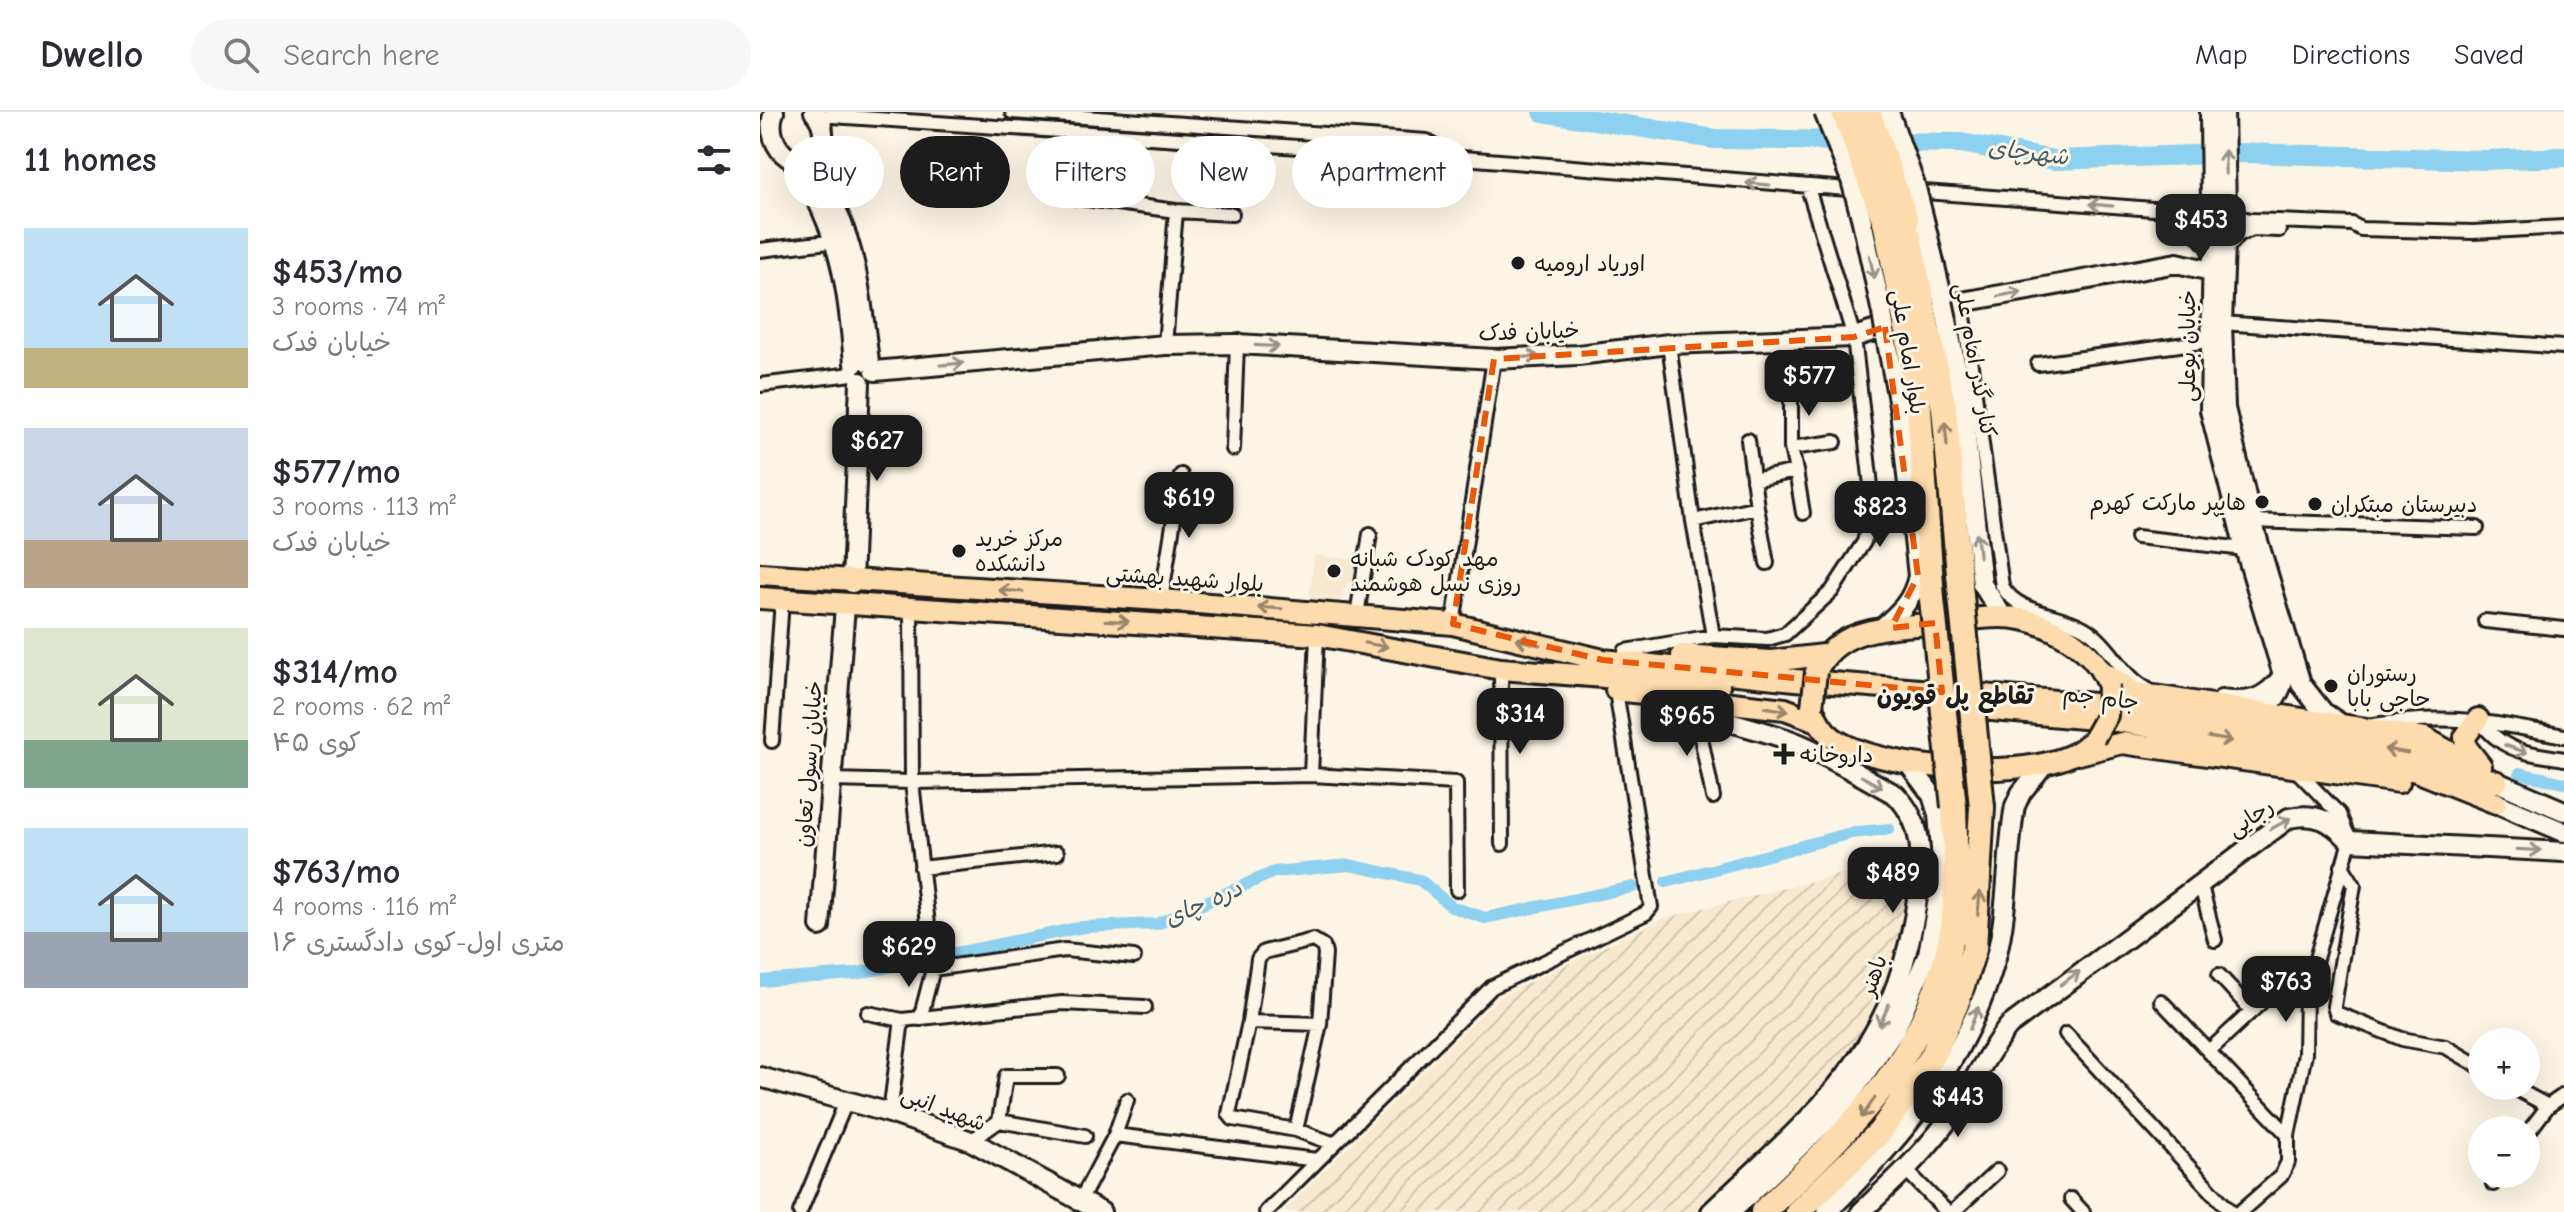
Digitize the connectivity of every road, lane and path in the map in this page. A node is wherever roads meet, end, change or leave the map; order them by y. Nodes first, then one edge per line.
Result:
1 (1012, 112) edge
2 (1824, 112) edge
3 (1844, 112) edge
4 (1868, 112) edge
5 (1889, 112) edge
6 (816, 113) edge
7 (2212, 114) edge
8 (766, 120) edge
9 (823, 136) edge
10 (1355, 136) edge
11 (1292, 146) edge
12 (784, 159) edge
13 (1473, 159) edge
14 (1808, 188) junction
15 (823, 208) edge
16 (834, 208) edge
17 (1154, 208) edge
18 (1176, 211) junction
19 (2219, 213) junction
20 (1232, 214) dead end
21 (1894, 222) junction
22 (2564, 227) edge
23 (2361, 229) junction
24 (837, 241) junction
25 (2221, 242) junction
26 (760, 250) edge
27 (2177, 263) junction
28 (2211, 271) junction
29 (1962, 302) junction
30 (1914, 316) junction
31 (2222, 323) junction
32 (1854, 337) junction
33 (2209, 341) junction
34 (1237, 344) junction
35 (1669, 344) junction
36 (1165, 345) junction
37 (2564, 347) edge
38 (1494, 359) junction
39 (2038, 364) dead end
40 (862, 371) junction
41 (760, 385) edge
42 (1791, 387) dead end
43 (1748, 440) dead end
44 (1835, 442) dead end
45 (1791, 448) junction
46 (1233, 449) dead end
47 (1796, 471) junction
48 (1181, 475) dead end
49 (1753, 480) junction
50 (1757, 507) junction
51 (1803, 513) dead end
52 (1693, 521) junction
53 (2245, 521) junction
54 (2477, 528) dead end
55 (1370, 534) dead end
56 (2137, 537) dead end
57 (2245, 549) junction
58 (1767, 563) dead end
59 (760, 574) edge
60 (852, 583) junction
61 (760, 598) edge
62 (782, 600) junction
63 (1161, 600) junction
64 (845, 606) junction
65 (911, 610) junction
66 (1357, 615) junction
67 (2003, 617) junction
68 (2485, 621) dead end
69 (1453, 624) junction
70 (1881, 629) junction
71 (2564, 629) edge
72 (1317, 635) junction
73 (1713, 636) junction
74 (1625, 651) junction
75 (1820, 664) junction
76 (1598, 668) junction
77 (1501, 669) junction
78 (2288, 675) junction
79 (2105, 678) junction
80 (1616, 691) junction
81 (1673, 696) junction
82 (2245, 711) junction
83 (1696, 713) junction
84 (1815, 714) junction
85 (2478, 719) junction
86 (2338, 722) junction
87 (2365, 726) junction
88 (2564, 736) edge
89 (772, 741) dead end
90 (2079, 754) junction
91 (2564, 759) edge
92 (1908, 763) junction
93 (2045, 763) junction
94 (2294, 768) junction
95 (1311, 775) junction
96 (2492, 777) junction
97 (831, 780) junction
98 (912, 782) junction
99 (1713, 797) dead end
100 (2496, 803) junction
101 (2564, 811) edge
102 (2564, 832) edge
103 (2350, 841) junction
104 (1502, 844) dead end
105 (2564, 852) edge
106 (1057, 853) dead end
107 (2342, 866) junction
108 (921, 868) junction
109 (2200, 882) junction
110 (1457, 890) dead end
111 (820, 926) dead end
112 (2215, 940) dead end
113 (1134, 957) dead end
114 (933, 969) junction
115 (2219, 975) dead end
116 (2270, 994) dead end
117 (2161, 1001) dead end
118 (1145, 1007) dead end
119 (2252, 1011) junction
120 (868, 1013) dead end
121 (920, 1019) junction
122 (902, 1020) junction
123 (1249, 1022) junction
124 (1320, 1024) junction
125 (2066, 1034) dead end
126 (2209, 1051) junction
127 (2468, 1060) edge
128 (1058, 1076) dead end
129 (760, 1077) edge
130 (2564, 1095) edge
131 (1127, 1100) dead end
132 (2537, 1100) edge
133 (846, 1102) junction
134 (2548, 1106) junction
135 (890, 1113) junction
136 (2540, 1117) edge
137 (999, 1121) junction
138 (1296, 1130) junction
139 (1115, 1135) junction
140 (2288, 1135) junction
141 (1085, 1136) dead end
142 (971, 1141) junction
143 (1332, 1143) junction
144 (1317, 1160) junction
145 (1906, 1170) junction
146 (1997, 1171) dead end
147 (2071, 1199) dead end
148 (1080, 1201) junction
149 (1881, 1204) edge
150 (800, 1212) edge
151 (1101, 1212) edge
152 (1266, 1212) edge
153 (1711, 1212) edge
154 (1731, 1212) edge
155 (1763, 1212) edge
156 (1798, 1212) edge
157 (1827, 1212) edge
158 (1861, 1212) edge
159 (1947, 1212) edge
160 (1953, 1212) edge
161 (2083, 1212) edge
162 (2231, 1212) edge
163 (2240, 1212) edge

1 - 10 street
2 - 21 street, کنار گذر امام علی, bridge
3 - 21 highway, بلوار امام علی, bridge
4 - 21 highway, بلوار امام علی, bridge
5 - 21 street, کنار گذر امام علی, bridge
6 - 9 street
6 - 11 street
7 - 19 street
8 - 12 street
14 -> 13 street
19 -> 14 street
14 - 32 street
15 - 24 street
16 - 40 street
17 - 18 street
18 - 20 street
18 - 36 street
19 - 23 street
19 - 25 street
19 - 25 street
21 - 30 highway, بلوار امام علی
21 -> 30 street, کنار گذر امام علی
22 - 23 street
23 - 25 street
24 - 26 street
24 - 40 street
25 - 27 street, خیابان فدک
25 - 28 street, خیابان بوعلی
25 - 31 street, خیابان بوعلی
27 - 28 street, خیابان فدک
29 -> 27 street, خیابان فدک
28 - 33 street, خیابان بوعلی
29 - 32 street, خیابان فدک
29 - 78 street
67 -> 30 street, کنار گذر امام علی
30 - 70 street, کنار گذر امام علی
30 -> 155 highway, بلوار امام علی, bridge
156 -> 30 highway, بلوار امام علی, bridge
31 - 37 street
31 - 53 street, خیابان بوعلی
32 - 35 street, خیابان فدک
32 - 73 street
33 - 39 street
33 - 53 street, خیابان بوعلی
34 - 36 street, خیابان فدک
34 -> 38 street, خیابان فدک
34 - 46 street
38 -> 35 street, خیابان فدک
35 - 52 street
40 -> 36 street, خیابان فدک
38 - 69 street
40 - 41 street
40 - 60 street
42 - 45 street
43 - 49 street
44 - 45 street
45 - 47 street
47 - 49 street
47 - 51 street
48 - 63 street
49 - 50 street
50 - 52 street
50 - 58 street
52 - 73 street
53 - 54 street
53 - 57 street, خیابان بوعلی
53 - 78 street, خیابان بوعلی
55 - 66 street
56 - 57 street
57 - 78 street, خیابان بوعلی
59 - 60 main road, بلوار شهید بهشتی
63 -> 60 main road, بلوار شهید بهشتی
61 - 62 main road
62 - 64 main road
62 - 89 street
66 -> 63 main road, بلوار شهید بهشتی
64 - 65 main road
64 - 97 street, خیابان رسول تعاون
65 -> 72 main road
65 - 98 street
66 - 69 main road, بلوار شهید بهشتی
67 - 70 main road
67 - 79 main road
68 - 71 street
76 -> 69 main road, بلوار شهید بهشتی
70 - 75 main road
72 -> 77 main road
72 - 95 street
73 - 74 street
74 - 75 main road
74 - 76 main road
75 - 84 main road, bridge
76 - 77 main road, جام جم
76 - 80 main road
96 -> 76 main road, جام جم
76 -> 100 main road, جام جم
77 - 104 street
78 - 82 street
78 - 86 street
79 - 82 main road
79 - 90 main road, bridge
80 - 81 main road
80 - 143 street
81 - 83 street, باهنر
81 -> 84 main road
82 - 86 main road
83 - 99 street
83 -> 153 street, باهنر
84 - 92 main road
85 - 87 street
85 - 88 street
85 -> 91 street
85 - 96 main road
86 - 87 main road
87 - 96 main road
90 - 93 main road
90 - 94 main road
92 - 93 main road
92 - 154 street
157 -> 93 street
94 - 100 main road
94 - 103 street
95 - 98 street
95 - 110 street
96 - 101 street
97 - 98 street
97 - 111 street, خیابان رسول تعاون
98 - 108 street
100 - 102 street
103 -> 105 street
103 - 107 street
109 -> 103 street, رجایی
106 - 108 street
107 - 127 street
107 - 140 street
108 - 114 street
109 - 112 street
145 -> 109 street, رجایی
113 - 114 street
114 - 121 street
115 - 119 street
116 - 119 street
117 - 126 street
118 - 121 street
119 - 126 street
120 - 122 street
121 - 122 street
122 - 135 street
123 - 124 street
123 - 124 street
123 - 138 street
124 - 138 street
125 - 162 street
126 - 140 street
128 - 137 street
129 - 133 street, شهید انبی
130 - 134 street
131 - 139 street
132 - 134 street
133 - 135 street, شهید انبی
133 - 150 street
134 - 136 street
135 - 142 street, شهید انبی
137 - 141 street
137 - 142 street
138 - 143 street
139 - 144 street
139 - 148 street
140 - 163 street
142 - 148 street, شهید انبی
143 - 144 street
144 - 152 street
145 - 149 street
145 - 159 street
146 - 160 street
147 - 161 street
148 - 151 street, شهید انبی
149 - 158 street

